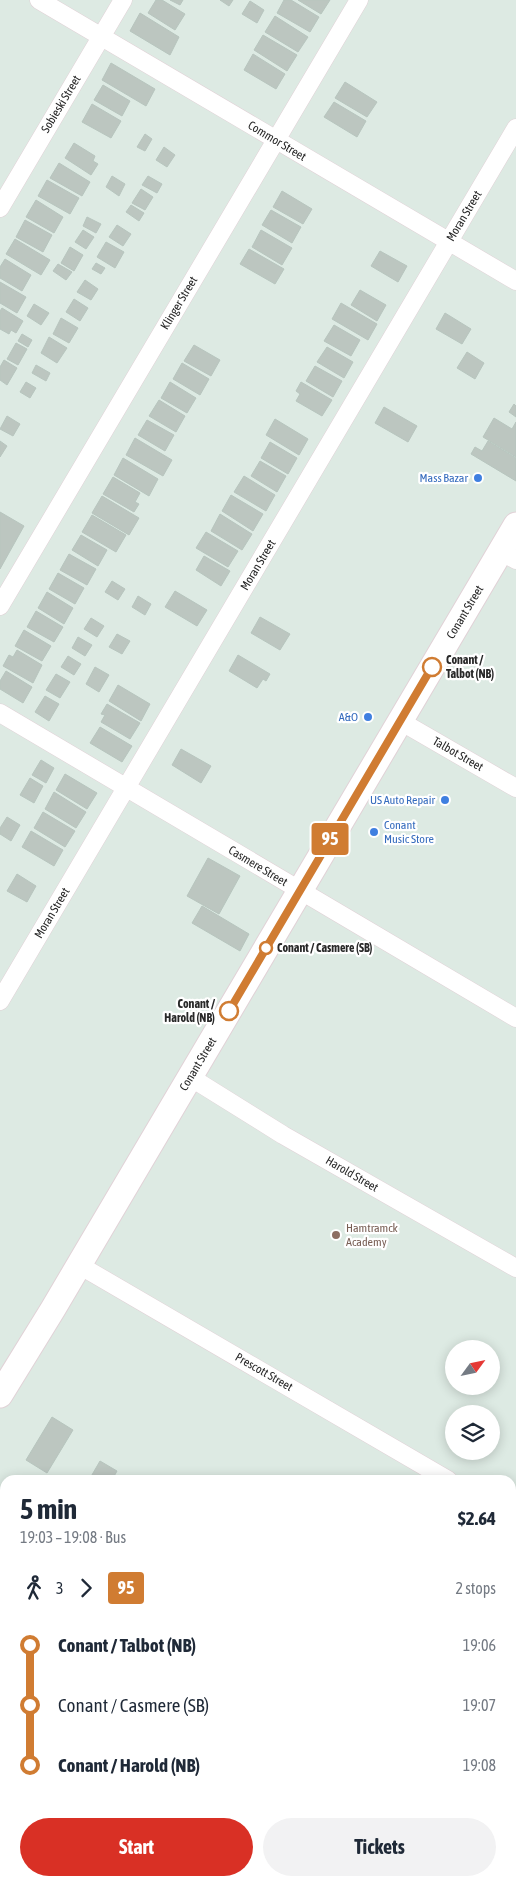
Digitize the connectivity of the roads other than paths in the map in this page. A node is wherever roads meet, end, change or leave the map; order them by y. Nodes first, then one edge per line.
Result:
1 (40, 0) edge
2 (123, 0) edge
3 (359, 0) edge
4 (101, 37) junction
5 (516, 128) edge
6 (276, 140) junction
7 (0, 208) edge
8 (449, 242) junction
9 (516, 282) edge
10 (516, 525) edge
11 (508, 556) edge
12 (0, 606) edge
13 (0, 714) edge
14 (400, 721) junction
15 (126, 788) junction
16 (516, 788) edge
17 (299, 891) junction
18 (0, 1001) edge
19 (516, 1018) edge
20 (190, 1077) junction
21 (79, 1265) junction
22 (516, 1268) edge
23 (0, 1395) edge
24 (439, 1475) edge

1 - 4 street, Commor Street
2 - 4 street, Sobieski Street
3 - 6 street, Klinger Street
4 - 6 street, Commor Street
4 - 7 street, Sobieski Street
5 - 8 street, Moran Street
6 - 8 street, Commor Street
6 - 12 street, Klinger Street
8 - 9 street, Commor Street
8 - 15 street, Moran Street
10 - 11 main road, Conant Street
11 - 14 main road, Conant Street
13 - 15 street, Casmere Street
14 - 16 street, Talbot Street
14 - 17 main road, Conant Street
15 - 17 street, Casmere Street
15 - 18 street, Moran Street
17 - 19 street, Casmere Street
17 - 20 main road, Conant Street
20 - 21 main road, Conant Street
20 - 22 street, Harold Street
21 - 23 main road, Conant Street
21 - 24 street, Prescott Street

